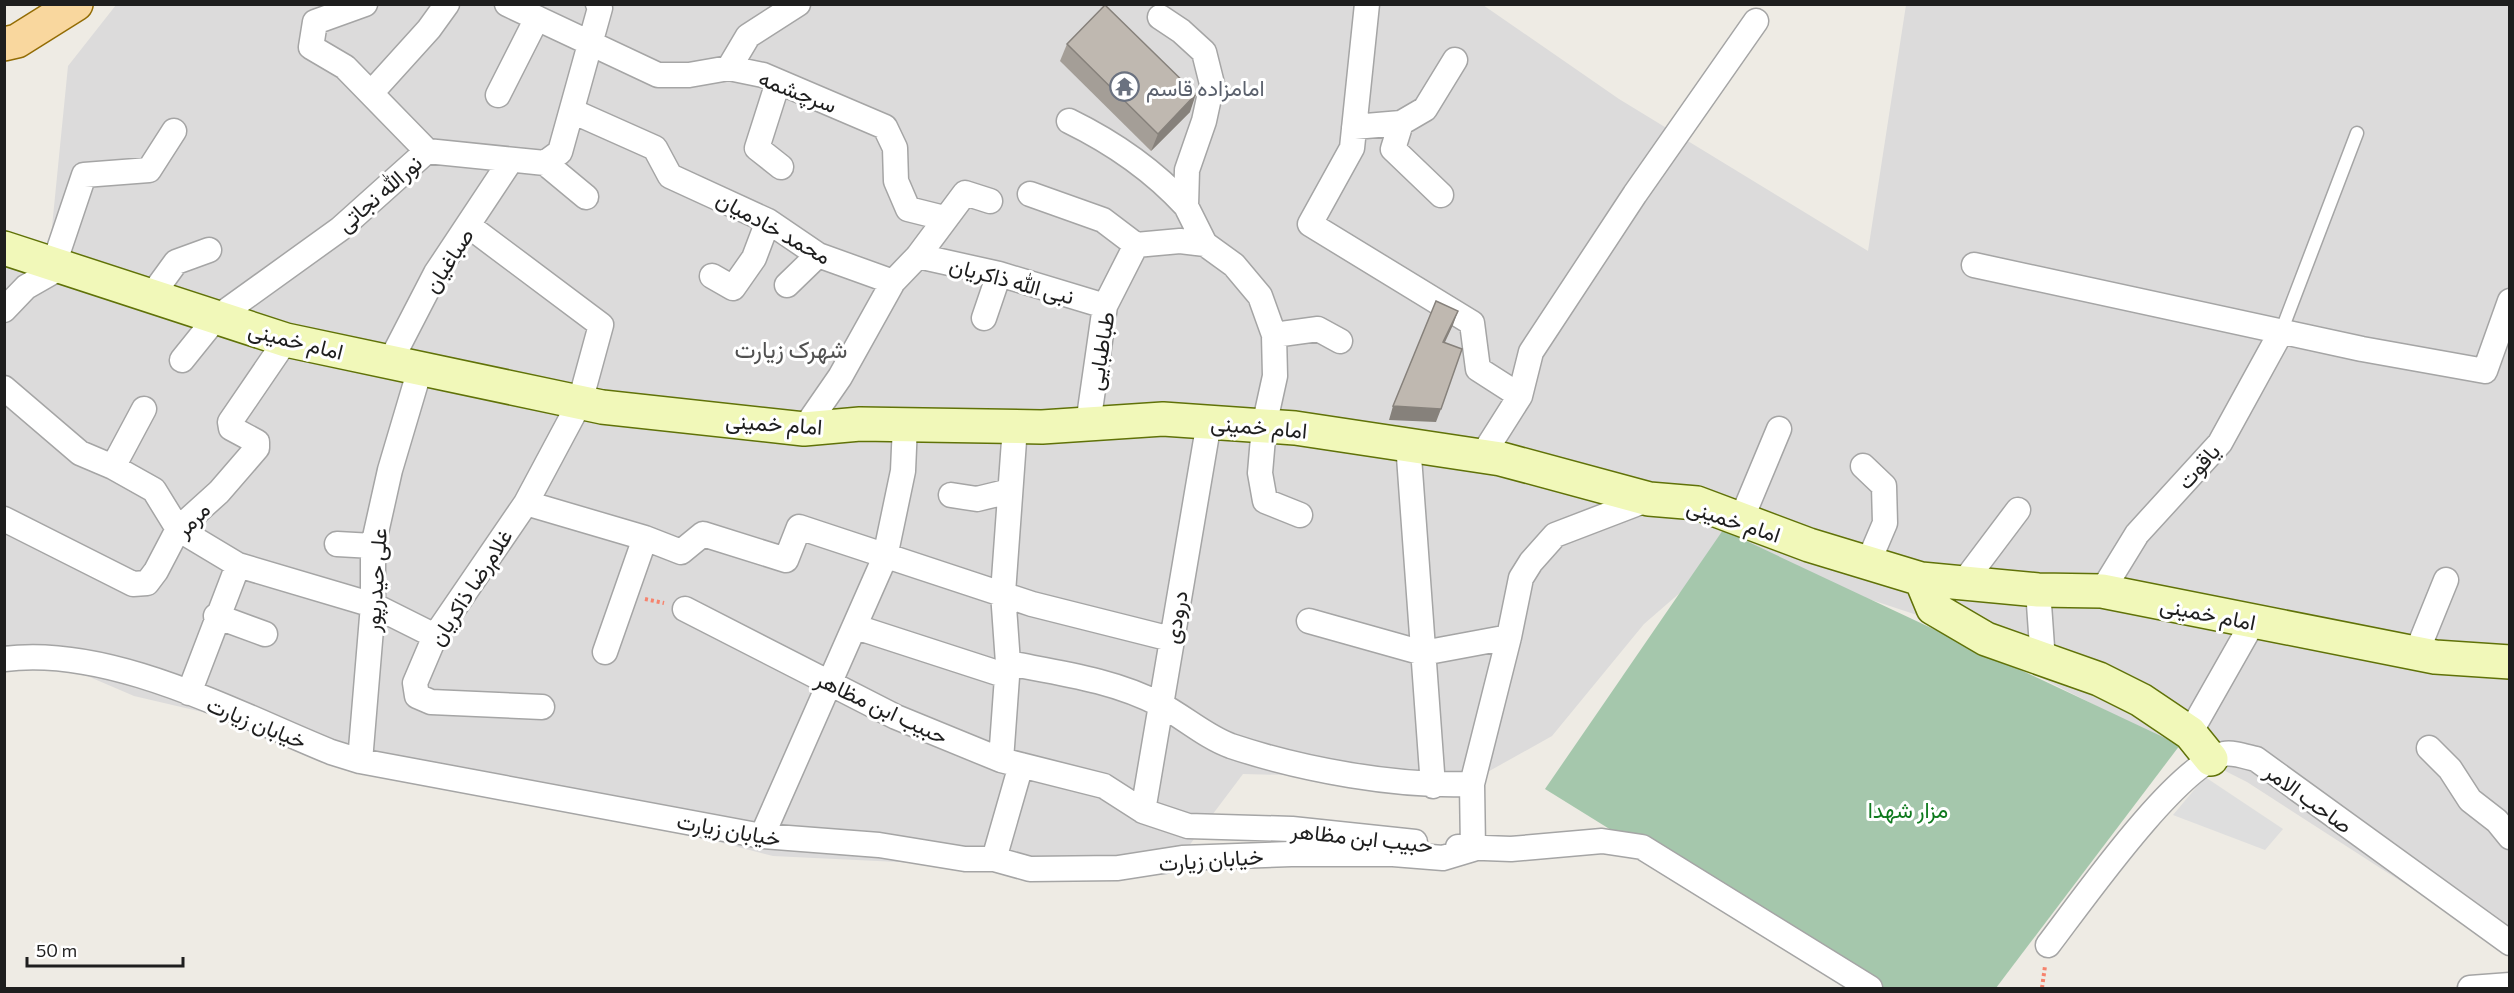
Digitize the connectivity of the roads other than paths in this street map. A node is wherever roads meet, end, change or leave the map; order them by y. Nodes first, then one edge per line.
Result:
1 (76, 4) edge
2 (365, 4) edge
3 (447, 4) edge
4 (507, 4) edge
5 (598, 4) edge
6 (798, 4) edge
7 (1367, 4) edge
8 (1160, 17) dead end
9 (537, 18) junction
10 (1756, 21) dead end
11 (592, 43) junction
12 (4, 44) edge
13 (1455, 60) dead end
14 (729, 68) junction
15 (778, 82) junction
16 (372, 92) junction
17 (498, 95) dead end
18 (572, 111) junction
19 (1069, 121) dead end
20 (1401, 123) junction
21 (1354, 127) junction
22 (174, 131) dead end
23 (2357, 133) dead end
24 (427, 151) junction
25 (511, 159) junction
26 (545, 163) junction
27 (781, 167) dead end
28 (1030, 194) dead end
29 (1441, 195) dead end
30 (586, 197) dead end
31 (990, 201) dead end
32 (1186, 206) junction
33 (944, 218) junction
34 (768, 221) junction
35 (469, 226) junction
36 (1205, 244) junction
37 (1136, 245) junction
38 (10, 249) edge
39 (209, 250) dead end
40 (818, 255) junction
41 (918, 256) junction
42 (57, 265) junction
43 (1974, 265) dead end
44 (999, 274) junction
45 (712, 276) dead end
46 (893, 282) junction
47 (787, 285) dead end
48 (26, 287) junction
49 (152, 295) junction
50 (2510, 301) edge
51 (1105, 306) junction
52 (4, 310) edge
53 (984, 318) dead end
54 (215, 319) junction
55 (2281, 332) junction
56 (1274, 335) junction
57 (285, 340) junction
58 (1340, 341) dead end
59 (182, 360) dead end
60 (405, 366) junction
61 (4, 388) edge
62 (1520, 396) junction
63 (580, 402) junction
64 (144, 409) dead end
65 (1209, 422) junction
66 (1088, 424) junction
67 (905, 425) junction
68 (1264, 426) junction
69 (1015, 427) junction
70 (804, 429) junction
71 (1779, 429) dead end
72 (1407, 443) junction
73 (1482, 456) junction
74 (1863, 466) dead end
75 (113, 467) junction
76 (1010, 491) junction
77 (951, 495) dead end
78 (1649, 498) junction
79 (526, 503) junction
80 (2018, 510) dead end
81 (1300, 515) dead end
82 (4, 519) edge
83 (1741, 520) junction
84 (178, 529) junction
85 (645, 538) junction
86 (337, 544) dead end
87 (373, 546) junction
88 (885, 557) junction
89 (1868, 563) junction
90 (238, 565) junction
91 (1921, 579) junction
92 (2446, 580) dead end
93 (1963, 583) junction
94 (2038, 590) junction
95 (2102, 591) junction
96 (1003, 593) junction
97 (373, 605) junction
98 (685, 609) road end
99 (216, 616) junction
100 (1309, 621) dead end
101 (2253, 622) junction
102 (855, 627) junction
103 (266, 634) dead end
104 (435, 636) junction
105 (1509, 637) junction
106 (1171, 639) junction
107 (605, 652) dead end
108 (1423, 652) junction
109 (2416, 654) junction
110 (4, 659) edge
111 (2043, 661) junction
112 (2510, 662) edge
113 (1007, 669) junction
114 (830, 684) junction
115 (189, 693) junction
116 (1161, 705) junction
117 (542, 707) dead end
118 (2190, 733) junction
119 (2429, 748) dead end
120 (2211, 759) junction
121 (360, 761) junction
122 (1011, 763) junction
123 (1472, 784) junction
124 (1434, 786) junction
125 (1143, 811) junction
126 (762, 836) junction
127 (2510, 837) edge
128 (1473, 849) junction
129 (994, 860) junction
130 (2510, 943) edge
131 (2048, 945) dead end
132 (2510, 985) edge
133 (1870, 988) edge
134 (2470, 988) edge

1 - 12 main road
2 - 16 street
3 - 16 street
4 - 9 street, سرچشمه
5 - 11 street
6 - 14 street
7 - 21 street
8 - 32 street
9 - 11 street, سرچشمه
9 - 17 street
10 - 62 street
11 - 14 street, سرچشمه
11 - 18 street
13 - 20 street
14 - 15 street, سرچشمه
15 - 27 street
15 - 33 street, سرچشمه
16 - 24 street
18 - 26 street
18 - 34 street, محمد خادمیان
19 - 32 street
20 - 21 street
20 - 29 street
21 - 62 street
22 - 42 street
23 - 55 lane
24 - 25 street, نورالله نجاتی
24 - 54 street, نورالله نجاتی
25 - 26 street, نورالله نجاتی
25 - 35 street, صباغیان
26 - 30 street
28 - 37 street
31 - 33 street
32 - 36 street
33 - 41 street
34 - 40 street, محمد خادمیان
34 - 45 street
35 - 60 street, صباغیان
35 - 63 street, غلام‌رضا ذاکریان
36 - 37 street
36 - 56 street
37 - 51 street, طباطبایی
38 - 42 street, امام خمینی
38 - 48 street
39 - 49 street
40 - 46 street, محمد خادمیان
40 - 47 street
41 - 44 street, نبی الله ذاکریان
41 - 46 street
42 - 48 street
42 - 49 street, امام خمینی
43 - 55 street
44 - 51 street, نبی الله ذاکریان
44 - 53 street
46 - 70 street
48 - 52 street
49 - 54 street, امام خمینی
50 - 55 street
51 - 66 street, طباطبایی
54 - 57 street, امام خمینی
54 - 59 street, نورالله نجاتی
55 - 95 street, یاقوت
56 - 58 street
56 - 68 street
57 - 60 street, امام خمینی
57 - 84 street, مرمر
60 - 63 street, امام خمینی
60 - 87 street, علی حیدرپور
61 - 75 street
62 - 73 street
63 - 70 street, امام خمینی
63 - 79 street, غلام‌رضا ذاکریان
64 - 75 street
65 - 66 street, امام خمینی
65 - 68 street, امام خمینی
65 - 106 street, درودی
66 - 69 street, امام خمینی
67 - 69 street, امام خمینی
67 - 70 street, امام خمینی
67 - 88 street
68 - 72 street, امام خمینی
68 - 81 street
69 - 76 street
71 - 83 street
72 - 73 street, امام خمینی
72 - 108 street
73 - 78 street, امام خمینی
74 - 89 street
75 - 84 street
76 - 77 street
76 - 96 street
78 - 83 street, امام خمینی
78 - 105 street
79 - 85 street
79 - 104 street, غلام‌رضا ذاکریان
80 - 93 street
82 - 84 street, مرمر
83 - 89 street, امام خمینی
84 - 90 street
85 - 88 street
85 - 107 street
86 - 87 street
87 - 97 street, علی حیدرپور
88 - 96 street
88 - 102 street
89 - 91 street, امام خمینی
90 - 97 street
90 - 99 street
91 - 93 street, امام خمینی
91 - 111 street
92 - 109 street
93 - 94 street, امام خمینی
94 - 95 street, امام خمینی
94 - 111 street
95 - 101 street, امام خمینی
96 - 106 street
96 - 113 street
97 - 104 street
97 - 121 street, علی حیدرپور
98 - 114 street, حبیب ابن مظاهر
99 - 103 street
99 - 115 street
100 - 108 street
101 - 109 street, امام خمینی
101 - 118 street
102 - 113 street
102 - 114 street
104 - 117 street, غلام‌رضا ذاکریان
105 - 108 street
105 - 123 street
106 - 116 street, درودی
108 - 124 street
109 - 112 street, امام خمینی
110 - 115 street, خیابان زیارت
111 - 118 street
113 - 116 street
113 - 122 street
114 - 122 street, حبیب ابن مظاهر
114 - 126 street
115 - 121 street, خیابان زیارت
116 - 124 street
116 - 125 street, درودی
118 - 120 street
119 - 127 street
120 - 130 street, صاحب الامر
120 - 131 street
121 - 126 street, خیابان زیارت
122 - 125 street, حبیب ابن مظاهر
122 - 129 street
123 - 124 street
123 - 128 street
125 - 128 street, حبیب ابن مظاهر
126 - 129 street, خیابان زیارت
128 - 129 street, خیابان زیارت
128 - 133 street
132 - 134 street

